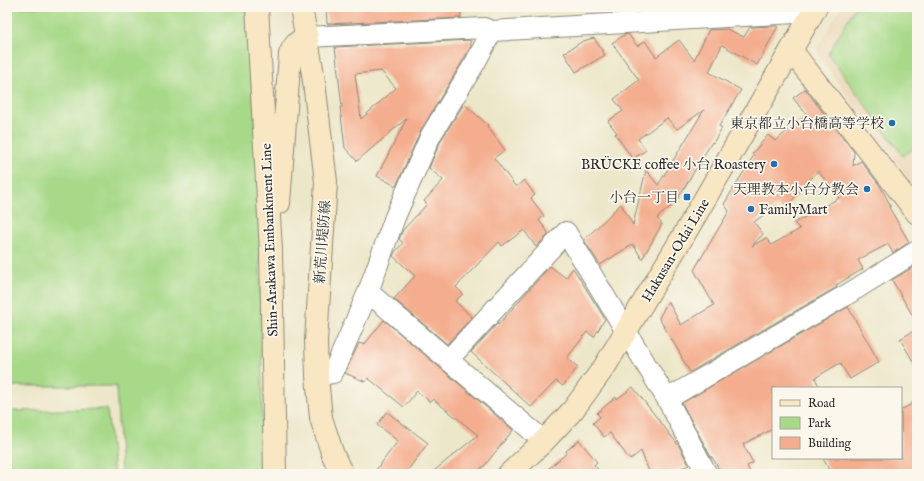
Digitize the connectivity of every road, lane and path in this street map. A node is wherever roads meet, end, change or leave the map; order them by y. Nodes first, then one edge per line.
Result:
1 (257, 7) edge
2 (301, 7) edge
3 (814, 9) edge
4 (492, 31) junction
5 (307, 37) junction
6 (791, 50) junction
7 (917, 213) edge
8 (270, 251) junction
9 (917, 251) edge
10 (368, 292) junction
11 (627, 331) junction
12 (448, 360) junction
13 (317, 376) junction
14 (667, 399) junction
15 (544, 441) junction
16 (275, 474) edge
17 (342, 474) edge
18 (509, 474) edge
19 (707, 474) edge

1 - 8 main road, Shin-Arakawa Embankment Line
2 - 5 main road, 新荒川堤防線
3 - 4 street
3 - 6 main road, Hakusan-Odai Line
4 - 5 street
4 - 10 street
5 - 8 main road
5 - 13 main road, 新荒川堤防線
6 - 7 main road
6 - 11 main road, Hakusan-Odai Line
8 - 16 main road, Shin-Arakawa Embankment Line
9 - 14 street
10 - 12 street
10 - 13 street
11 - 12 street
11 - 14 street
11 - 15 main road, Hakusan-Odai Line
12 - 15 street
13 - 17 main road, 新荒川堤防線
14 - 19 street
15 - 18 main road, Hakusan-Odai Line

